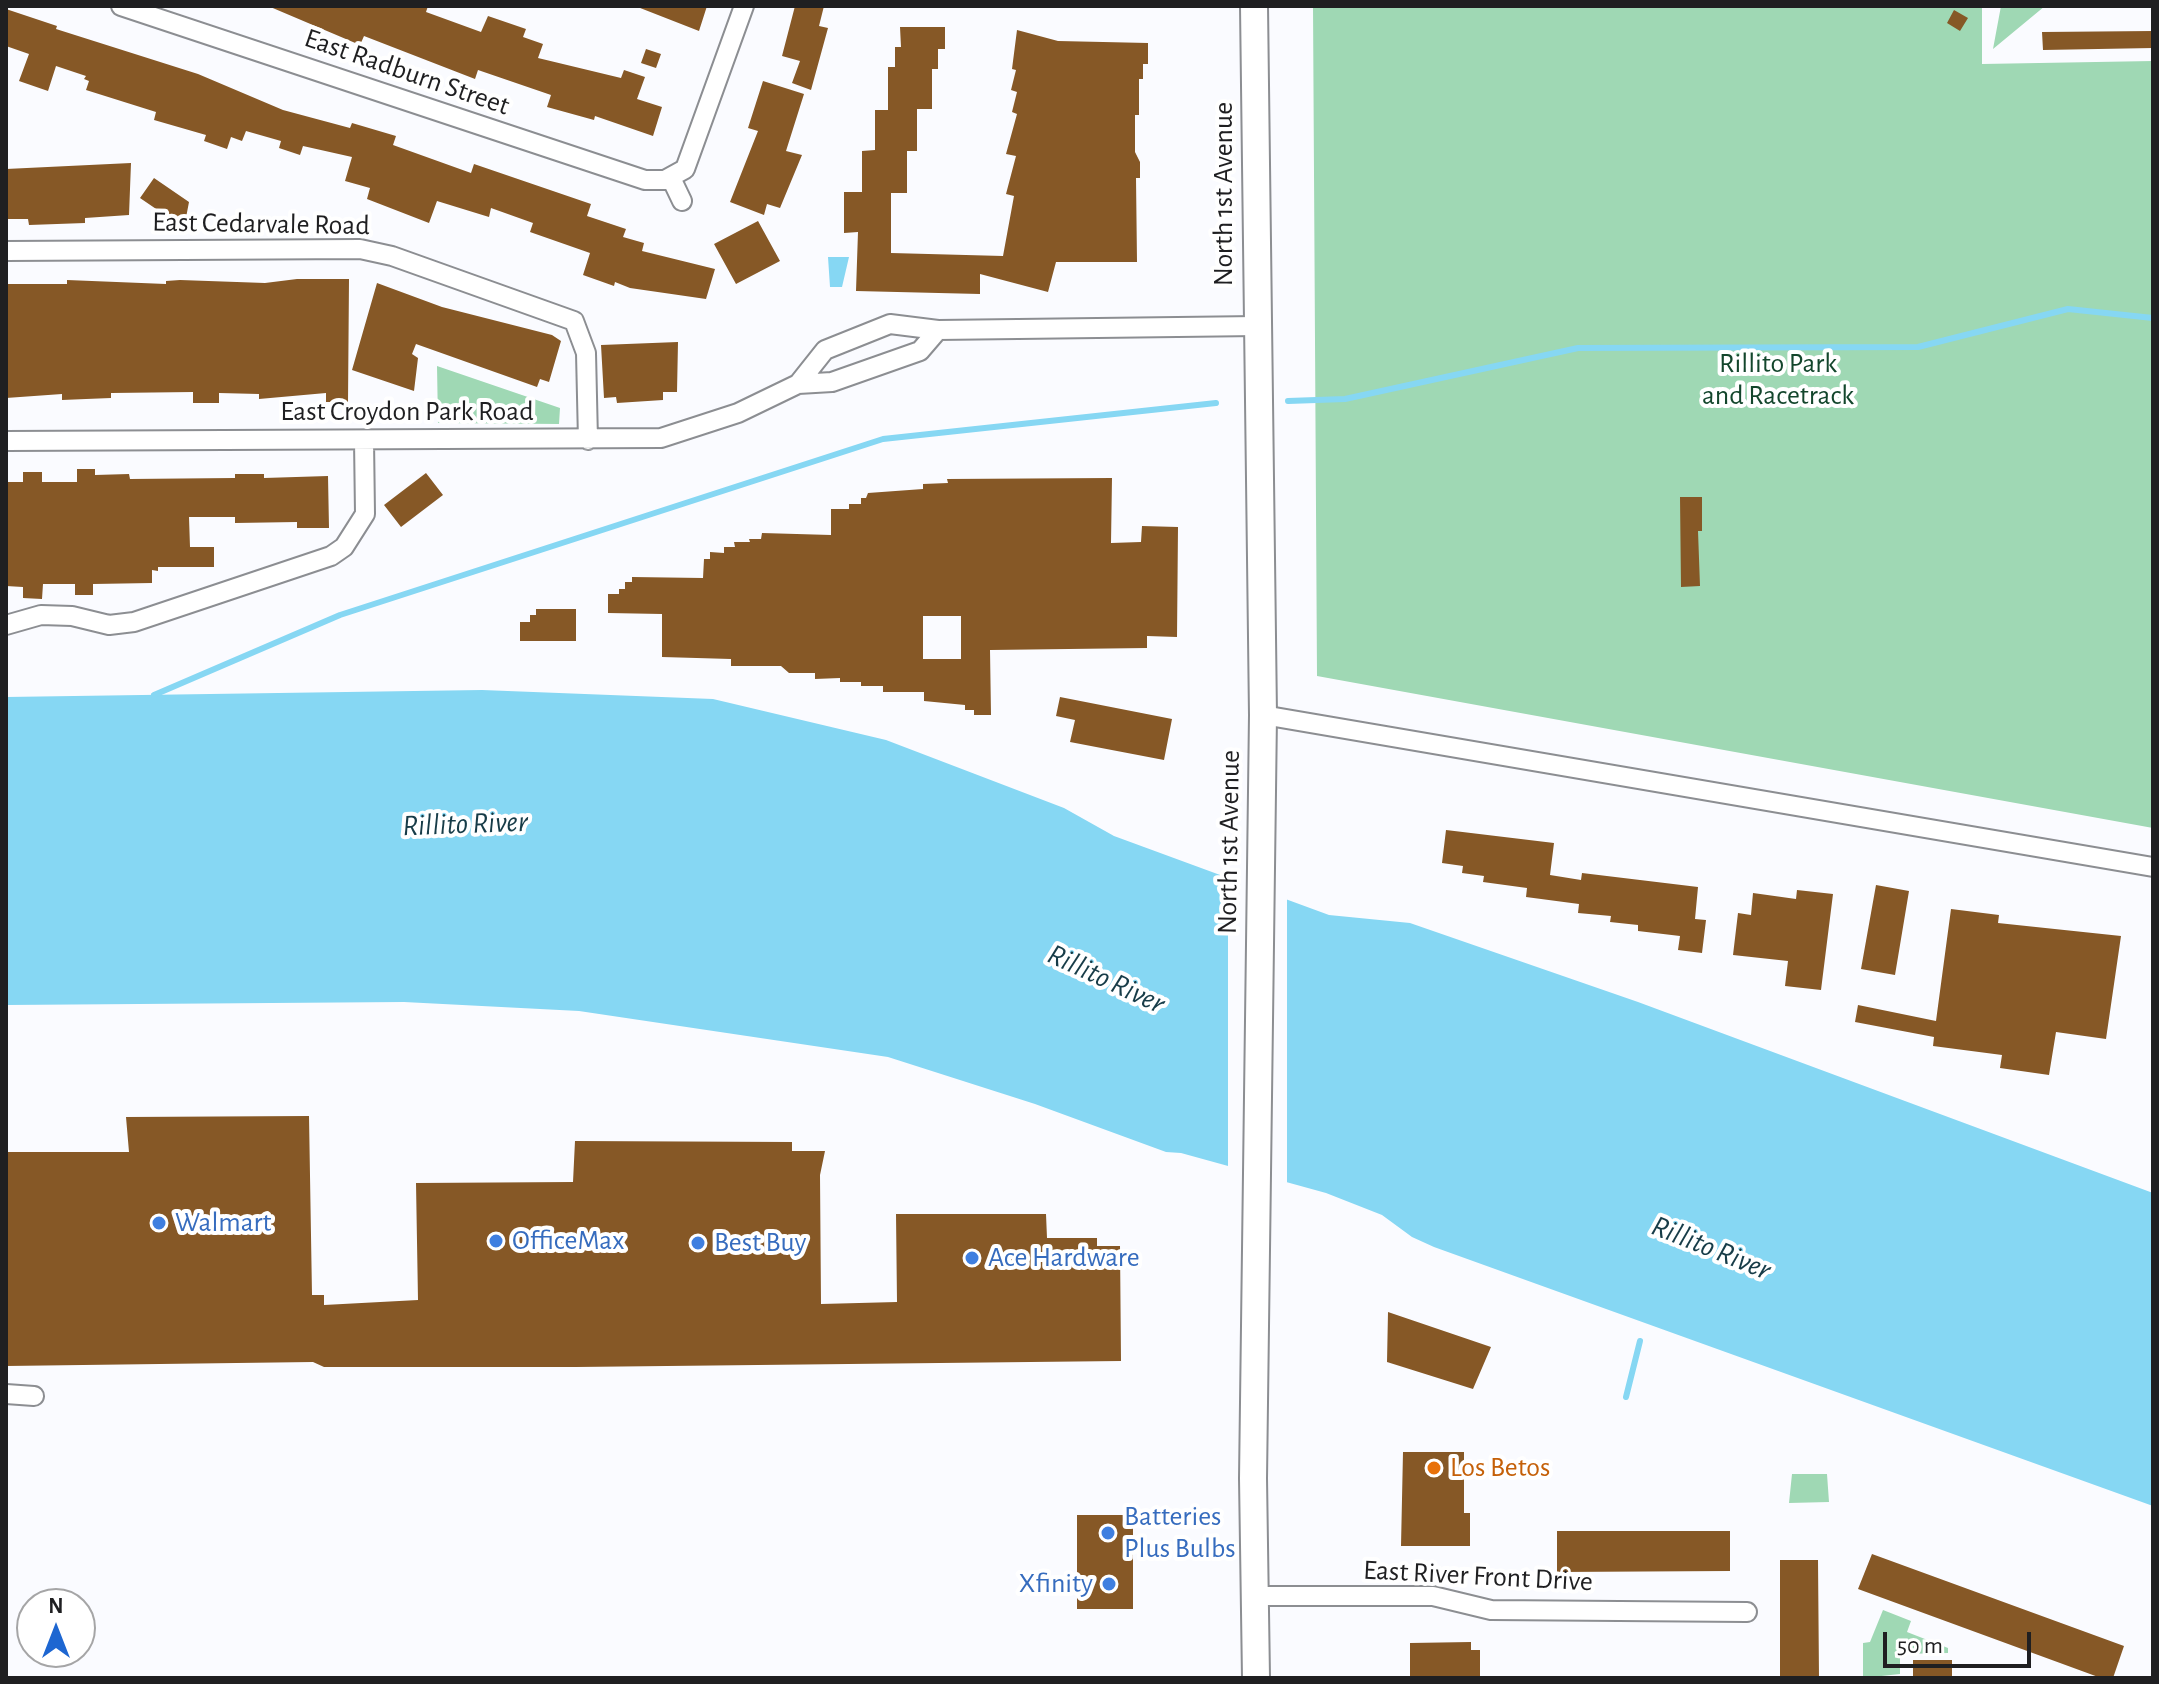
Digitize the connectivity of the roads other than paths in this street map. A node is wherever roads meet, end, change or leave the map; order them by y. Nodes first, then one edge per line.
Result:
1 (121, 6) edge
2 (744, 6) edge
3 (1254, 6) edge
4 (673, 177) junction
5 (682, 201) dead end
6 (6, 251) edge
7 (1257, 326) junction
8 (938, 330) junction
9 (798, 384) junction
10 (364, 440) junction
11 (588, 440) junction
12 (6, 441) edge
13 (6, 625) edge
14 (1263, 715) junction
15 (2153, 867) edge
16 (6, 1394) edge
17 (34, 1396) dead end
18 (1255, 1596) junction
19 (1747, 1612) dead end
20 (1254, 1673) edge

1 - 4 street, East Radburn Street
2 - 4 street
3 - 7 main road, North 1st Avenue
4 - 5 street
6 - 11 street, East Cedarvale Road
7 - 8 street, East Croydon Park Road
7 - 14 main road, North 1st Avenue
8 - 9 street, East Croydon Park Road
8 - 9 street, East Croydon Park Road
9 - 11 street, East Croydon Park Road
10 - 11 street, East Croydon Park Road
10 - 12 street, East Croydon Park Road
10 - 13 street
14 - 15 street
14 - 18 main road, North 1st Avenue
16 - 17 street
18 - 19 street, East River Front Drive
18 - 20 main road, North 1st Avenue

